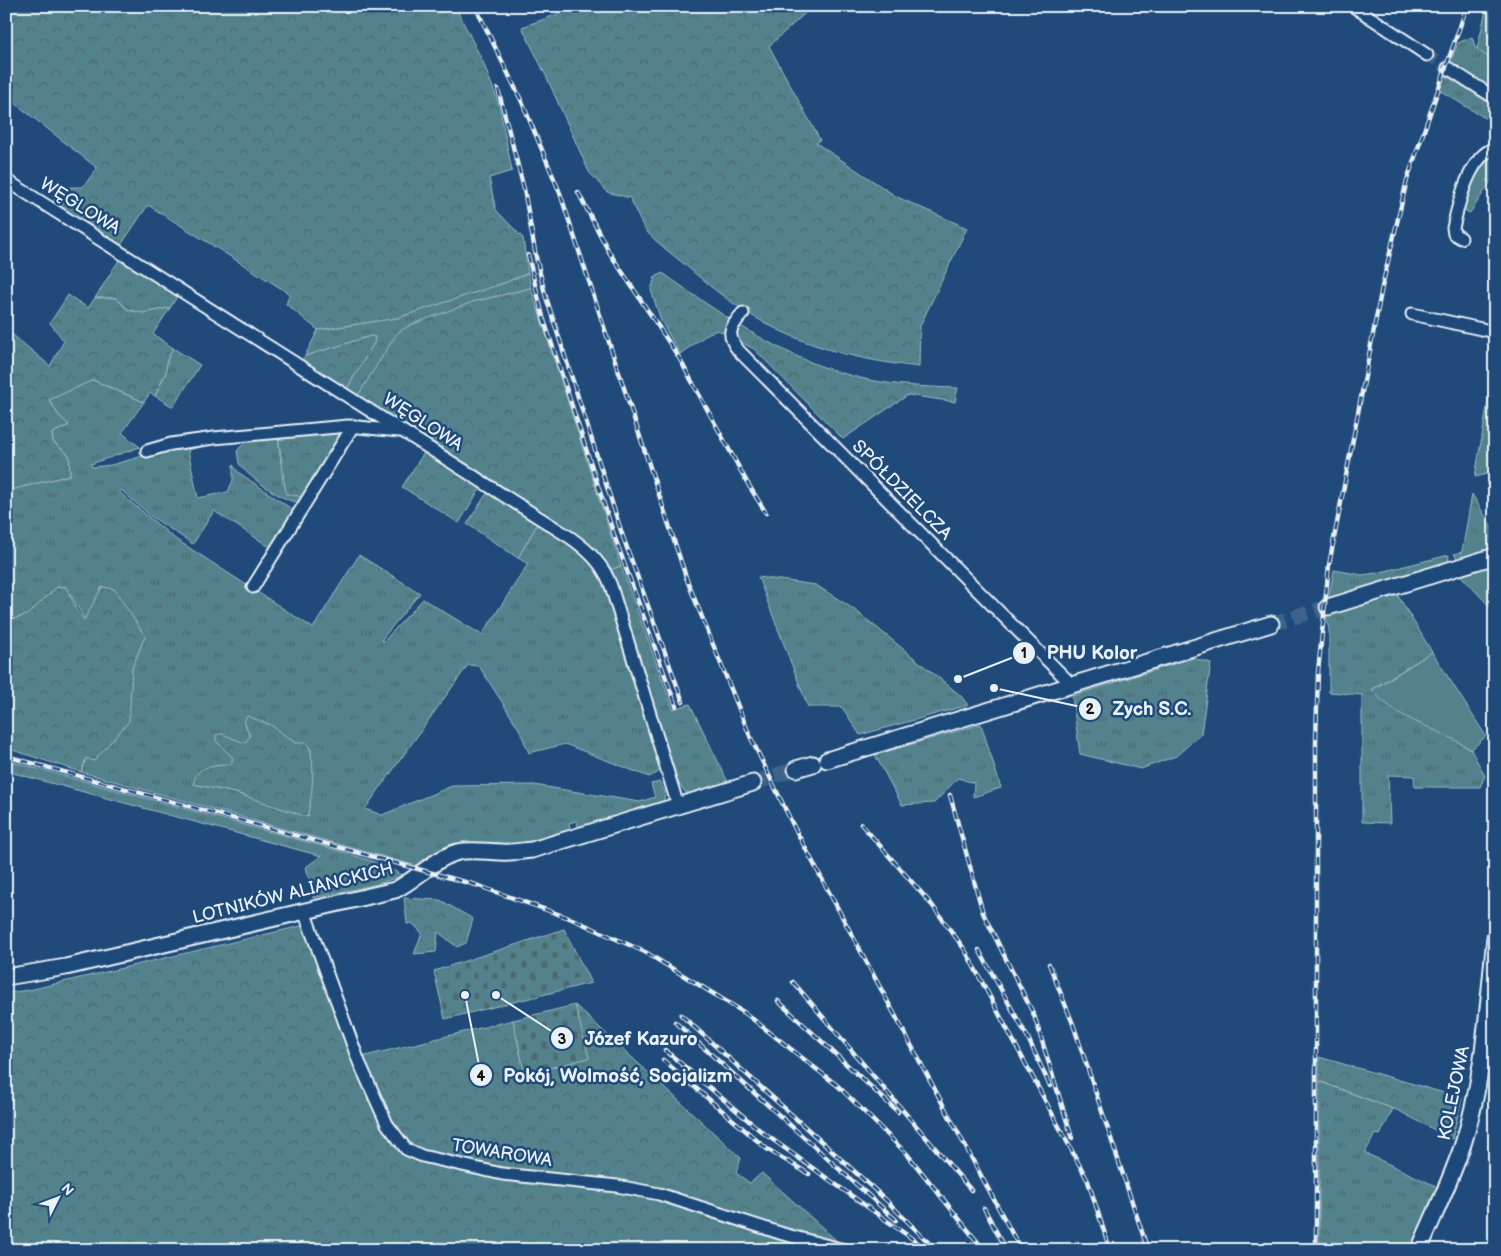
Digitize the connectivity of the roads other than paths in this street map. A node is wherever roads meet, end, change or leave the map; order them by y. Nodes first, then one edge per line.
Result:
1 (1353, 6) edge
2 (1427, 55) tunnel mouth
3 (1448, 68) tunnel mouth
4 (1495, 98) edge
5 (1495, 148) edge
6 (6, 180) edge
7 (1461, 238) dead end
8 (744, 313) dead end
9 (1412, 314) dead end
10 (1495, 332) edge
11 (353, 426) junction
12 (403, 431) junction
13 (147, 451) dead end
14 (1495, 556) edge
15 (253, 587) dead end
16 (1328, 607) tunnel mouth
17 (1271, 624) tunnel mouth
18 (1072, 685) junction
19 (796, 769) tunnel mouth
20 (753, 783) tunnel mouth
21 (678, 806) junction
22 (304, 912) junction
23 (1495, 937) edge
24 (6, 977) edge
25 (1490, 1042) edge
26 (844, 1250) edge
27 (1419, 1250) edge

1 - 2 street
3 - 4 street
5 - 7 street
6 - 12 street, WĘGLOWA
8 - 18 street, SPÓŁDZIELCZA
9 - 10 street
11 - 12 street
11 - 13 street
11 - 15 street
12 - 21 street, WĘGLOWA
14 - 16 main road
17 - 18 main road
18 - 19 main road
20 - 21 main road, LOTNIKÓW ALIANCKICH
21 - 22 main road, LOTNIKÓW ALIANCKICH
22 - 24 main road, LOTNIKÓW ALIANCKICH
22 - 26 street, TOWAROWA
23 - 25 main road, KOLEJOWA
25 - 27 main road, KOLEJOWA

